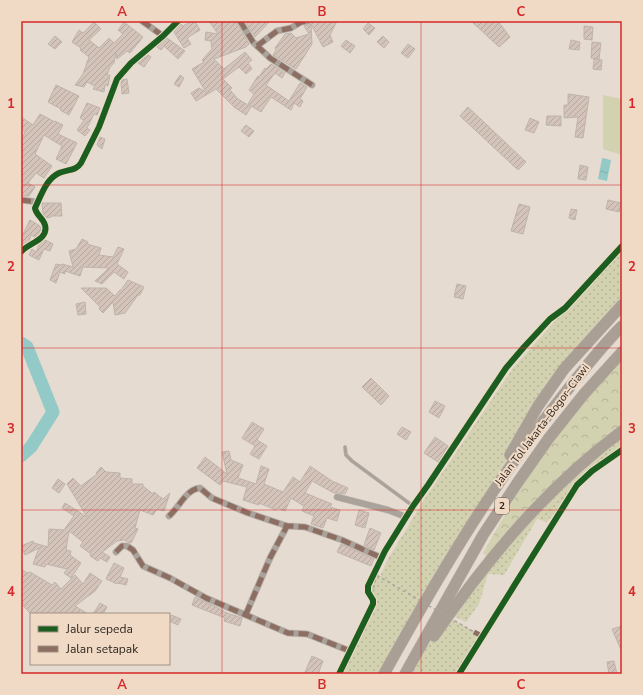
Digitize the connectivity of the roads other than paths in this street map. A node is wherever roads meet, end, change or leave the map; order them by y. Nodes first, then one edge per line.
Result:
1 (142, 21) edge
2 (178, 21) edge
3 (240, 21) edge
4 (308, 21) edge
5 (163, 36) junction
6 (257, 46) junction
7 (312, 85) dead end
8 (21, 200) edge
9 (38, 202) junction
10 (622, 246) edge
11 (21, 252) edge
12 (622, 305) edge
13 (622, 326) edge
14 (622, 352) edge
15 (622, 431) edge
16 (345, 447) dead end
17 (622, 450) edge
18 (337, 497) dead end
19 (485, 503) junction
20 (413, 506) junction
21 (169, 516) dead end
22 (406, 517) junction
23 (287, 526) junction
24 (116, 552) dead end
25 (382, 558) junction
26 (246, 614) junction
27 (350, 651) junction
28 (339, 674) edge
29 (384, 674) edge
30 (407, 674) edge
31 (459, 674) edge

1 - 5 street
2 - 5 street
3 - 6 street
4 - 6 street
5 - 9 street
6 - 7 street
8 - 9 street
9 - 11 street
10 - 20 street
12 - 19 highway
13 - 19 highway, Jalan Tol Jakarta–Bogor–Ciawi / 2
14 - 30 highway, Jalan Tol Jakarta–Bogor–Ciawi / 2
15 - 30 highway
16 - 20 lane
17 - 31 street
18 - 22 street
19 - 29 highway, Jalan Tol Jakarta–Bogor–Ciawi / 2
20 - 22 street
21 - 23 street
22 - 25 street
23 - 25 street
23 - 26 street
24 - 26 street
25 - 27 street
26 - 27 street
27 - 28 street

